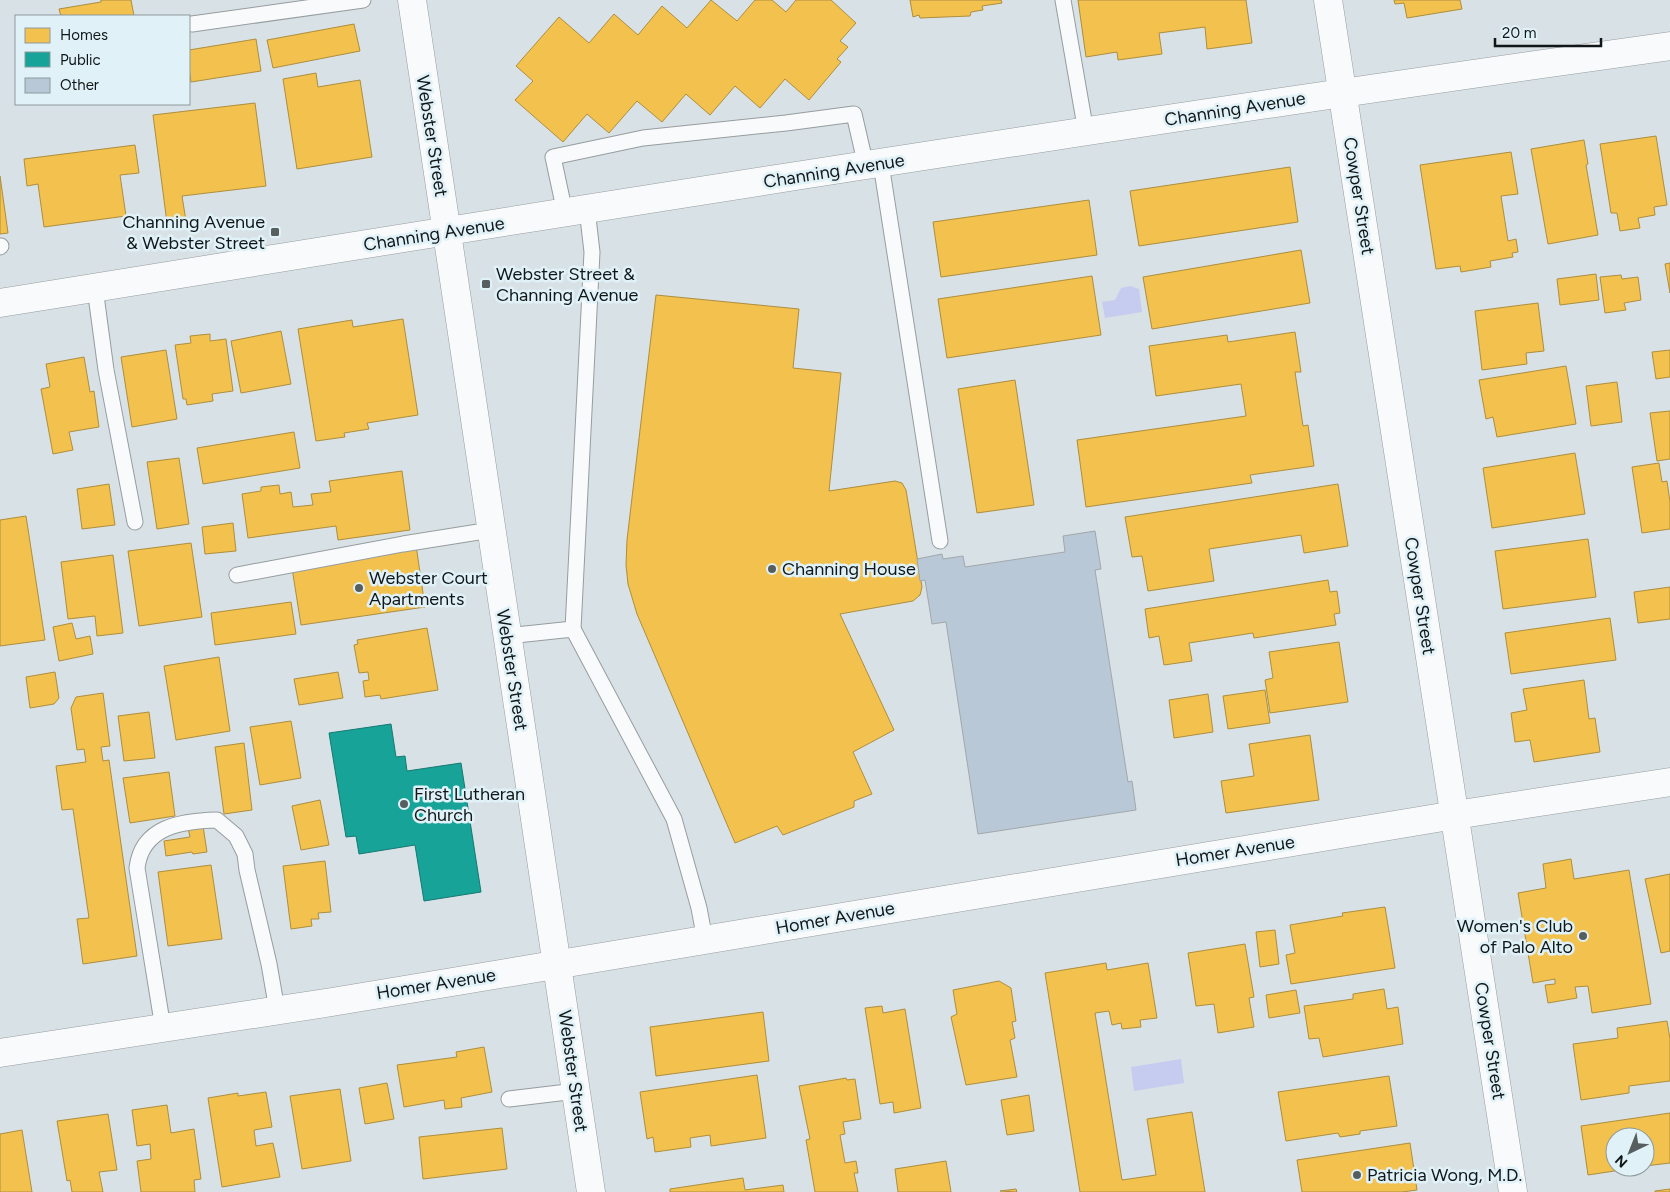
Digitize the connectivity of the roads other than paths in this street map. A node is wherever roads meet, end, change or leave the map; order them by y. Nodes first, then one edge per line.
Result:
1 (363, 0) edge
2 (412, 0) edge
3 (1062, 0) edge
4 (1328, 0) edge
5 (192, 24) dead end
6 (1670, 46) edge
7 (1342, 92) junction
8 (1086, 132) junction
9 (873, 165) junction
10 (576, 211) junction
11 (447, 232) junction
12 (95, 288) junction
13 (0, 303) edge
14 (135, 522) dead end
15 (491, 530) junction
16 (940, 541) dead end
17 (237, 575) dead end
18 (573, 629) junction
19 (507, 636) junction
20 (1670, 782) edge
21 (1454, 815) junction
22 (705, 940) junction
23 (557, 964) junction
24 (277, 1010) junction
25 (163, 1028) junction
26 (0, 1053) edge
27 (576, 1091) junction
28 (509, 1099) dead end
29 (591, 1192) edge
30 (1513, 1192) edge

1 - 5 lane
2 - 11 street, Webster Street
3 - 8 lane
4 - 7 street, Cowper Street
6 - 7 street, Channing Avenue
7 - 8 street, Channing Avenue
7 - 21 street, Cowper Street
8 - 9 street, Channing Avenue
9 - 10 street, Channing Avenue
9 - 10 lane
9 - 16 lane
10 - 11 street, Channing Avenue
10 - 18 lane
11 - 12 street, Channing Avenue
11 - 15 street, Webster Street
12 - 13 street, Channing Avenue
12 - 14 lane
15 - 17 lane
15 - 19 street, Webster Street
18 - 19 lane
18 - 22 lane
19 - 23 street, Webster Street
20 - 21 street, Homer Avenue
21 - 22 street, Homer Avenue
21 - 30 street, Cowper Street
22 - 23 street, Homer Avenue
23 - 24 street, Homer Avenue
23 - 27 street, Webster Street
24 - 25 street, Homer Avenue
24 - 25 lane
25 - 26 street, Homer Avenue
27 - 28 lane
27 - 29 street, Webster Street

